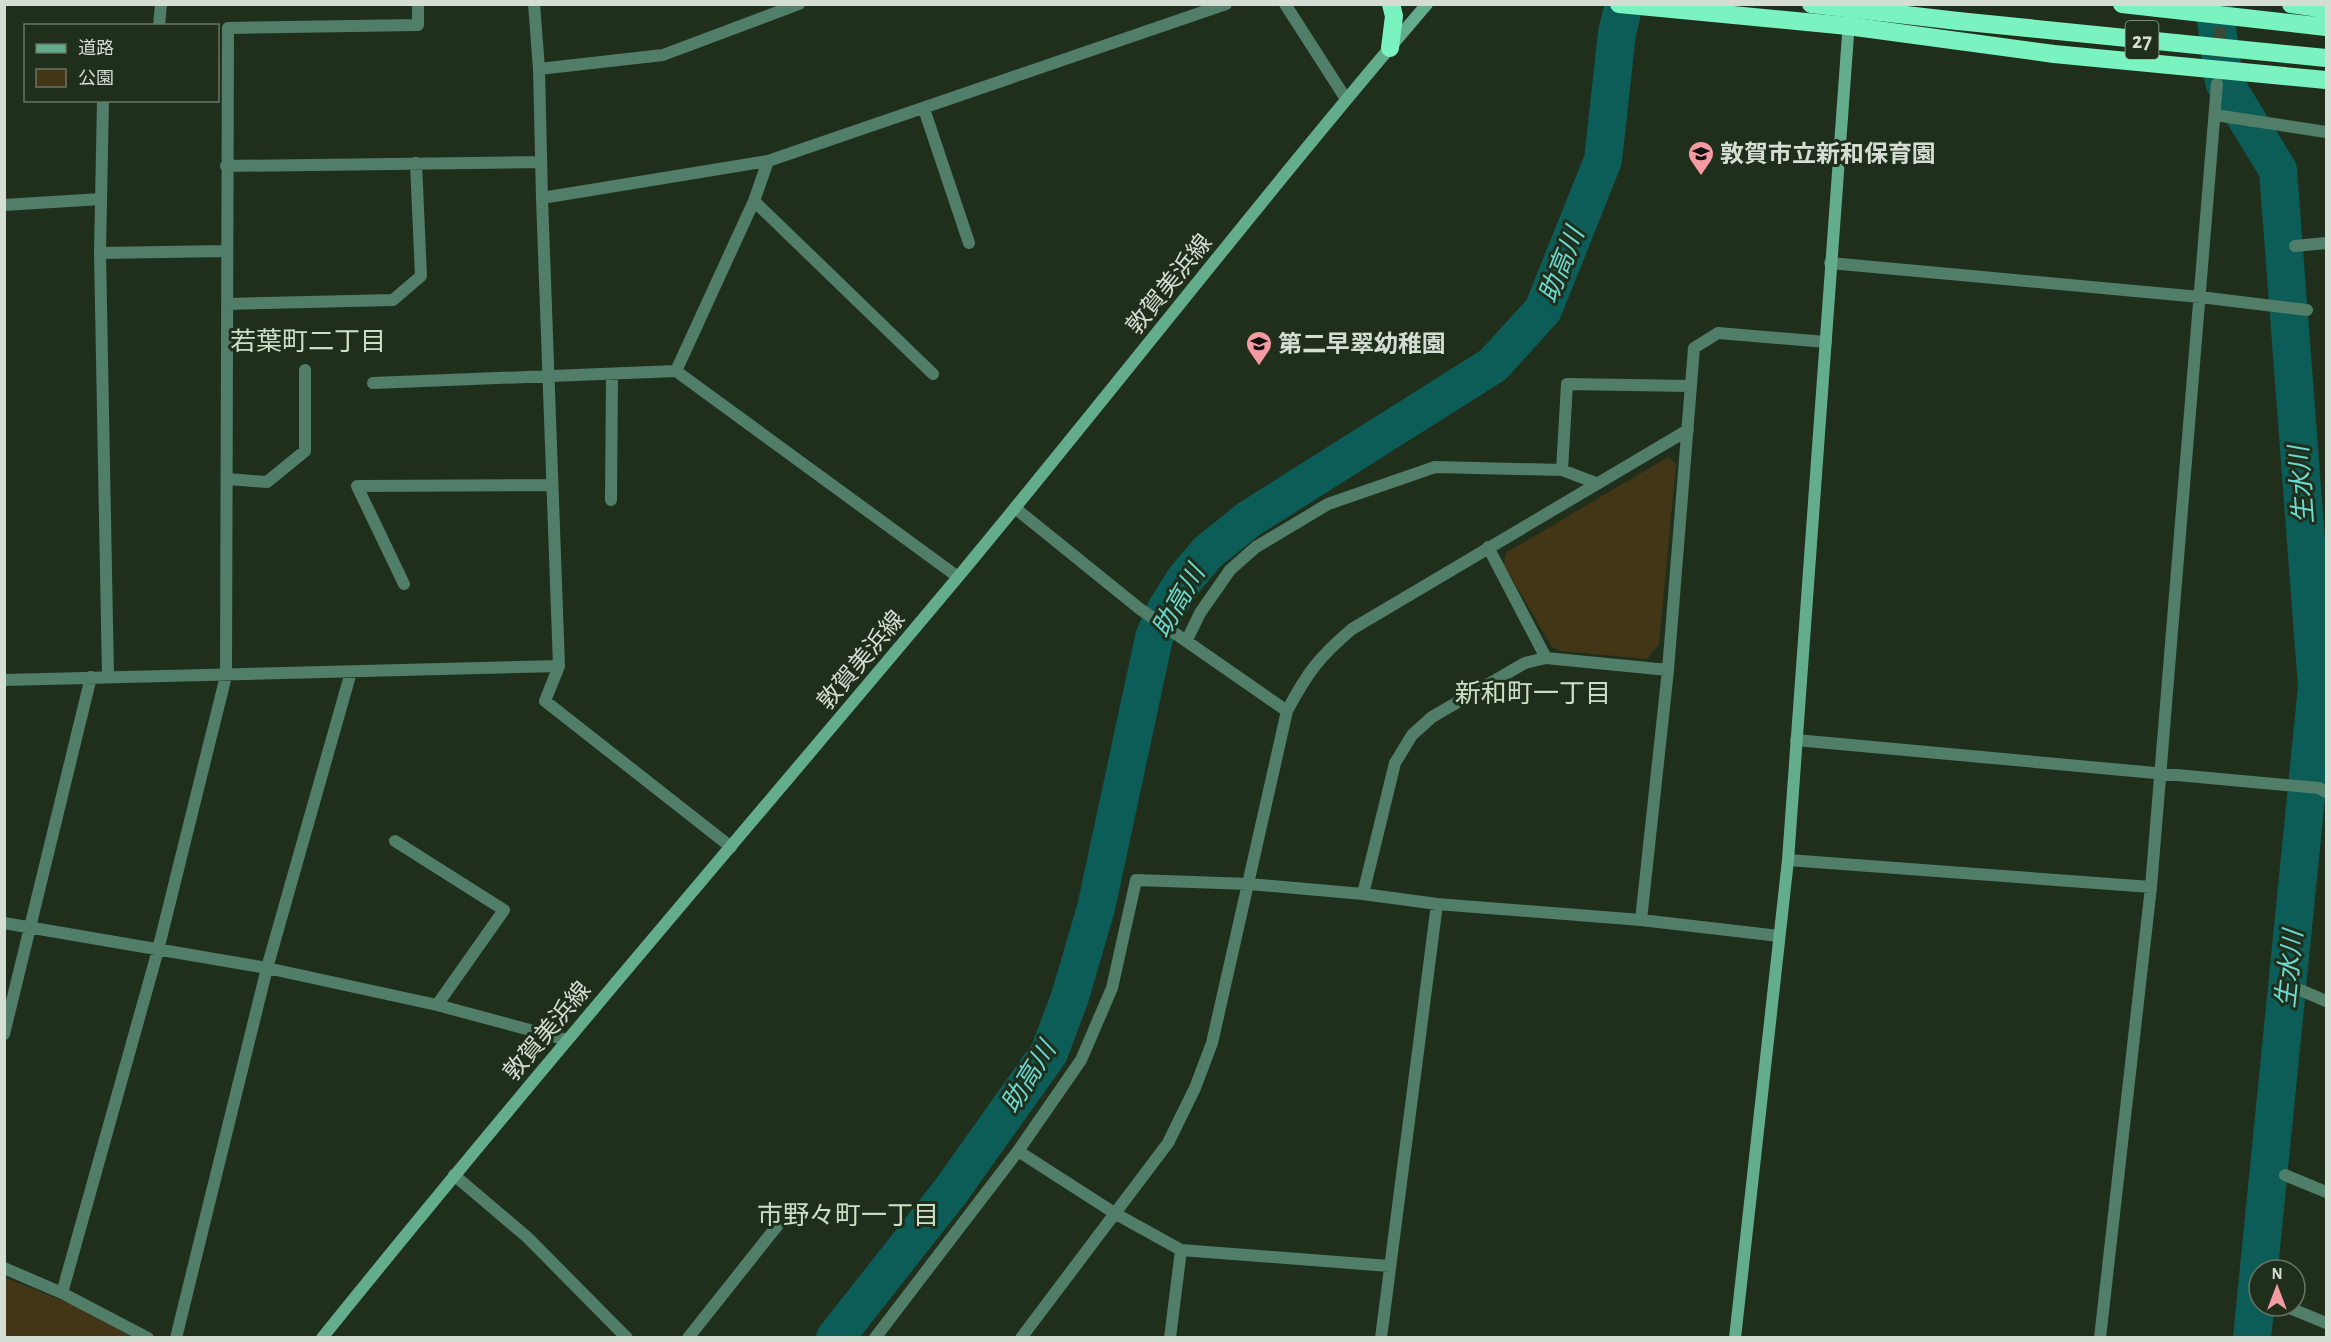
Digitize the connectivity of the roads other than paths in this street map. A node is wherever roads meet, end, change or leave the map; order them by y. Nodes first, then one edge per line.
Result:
1 (161, 4) edge
2 (418, 4) edge
3 (534, 4) edge
4 (799, 4) edge
5 (1285, 4) edge
6 (1391, 4) edge
7 (1427, 4) edge
8 (1619, 4) edge
9 (1811, 4) edge
10 (1851, 4) edge
11 (2122, 4) edge
12 (2291, 4) edge
13 (1226, 5) edge
14 (2326, 9) edge
15 (159, 24) edge
16 (1848, 26) junction
17 (2326, 27) edge
18 (1390, 48) junction
19 (2326, 58) edge
20 (539, 69) junction
21 (2326, 80) edge
22 (2217, 84) tunnel mouth
23 (1346, 99) junction
24 (103, 102) edge
25 (924, 109) junction
26 (2215, 115) junction
27 (2326, 132) edge
28 (768, 161) junction
29 (541, 162) junction
30 (416, 163) junction
31 (226, 166) junction
32 (542, 198) junction
33 (101, 199) junction
34 (754, 201) junction
35 (4, 205) edge
36 (969, 243) dead end
37 (2326, 243) edge
38 (2295, 246) dead end
39 (226, 250) junction
40 (100, 253) junction
41 (1830, 262) junction
42 (2200, 297) junction
43 (226, 304) junction
44 (2307, 310) dead end
45 (1826, 342) junction
46 (305, 370) dead end
47 (676, 371) junction
48 (933, 374) dead end
49 (612, 375) junction
50 (548, 377) junction
51 (373, 383) dead end
52 (1691, 386) junction
53 (1688, 430) junction
54 (1562, 470) junction
55 (228, 479) junction
56 (1596, 483) junction
57 (552, 485) junction
58 (611, 500) dead end
59 (1015, 508) junction
60 (1488, 547) junction
61 (958, 577) junction
62 (404, 584) dead end
63 (1187, 640) junction
64 (1546, 658) junction
65 (560, 666) junction
66 (1668, 670) junction
67 (351, 672) junction
68 (108, 676) junction
69 (226, 676) junction
70 (91, 677) junction
71 (4, 681) edge
72 (1287, 711) junction
73 (1796, 740) junction
74 (2160, 775) junction
75 (2326, 792) edge
76 (395, 842) dead end
77 (731, 847) junction
78 (1788, 860) junction
79 (1249, 884) junction
80 (2151, 887) junction
81 (1363, 894) junction
82 (1437, 904) junction
83 (1641, 920) junction
84 (4, 923) edge
85 (30, 927) junction
86 (1779, 936) junction
87 (158, 950) junction
88 (267, 968) junction
89 (2298, 989) dead end
90 (2326, 1001) edge
91 (436, 1005) junction
92 (4, 1034) edge
93 (567, 1040) junction
94 (1018, 1151) junction
95 (454, 1175) junction
96 (2285, 1175) dead end
97 (2326, 1192) edge
98 (1116, 1214) junction
99 (785, 1216) dead end
100 (1181, 1250) junction
101 (1389, 1266) junction
102 (4, 1268) edge
103 (62, 1293) junction
104 (2307, 1315) edge
105 (2326, 1323) edge
106 (147, 1338) edge
107 (176, 1338) edge
108 (322, 1338) edge
109 (627, 1338) edge
110 (688, 1338) edge
111 (875, 1338) edge
112 (1021, 1338) edge
113 (1170, 1338) edge
114 (1381, 1338) edge
115 (1735, 1338) edge
116 (2100, 1338) edge

1 - 15 street
2 - 31 street
3 - 20 street
4 - 20 street
5 - 23 street
6 - 18 highway
7 - 18 main road, 敦賀美浜線
8 - 16 highway
9 - 19 highway, 27, bridge
10 - 16 main road
11 - 17 highway, 27
12 - 14 highway
13 - 25 street
16 - 21 highway
16 - 41 main road
18 - 23 main road, 敦賀美浜線
20 - 29 street
22 - 26 street
23 - 59 main road, 敦賀美浜線
24 - 33 street
25 - 28 street
25 - 36 street
26 - 27 street
26 - 42 street
28 - 32 street
28 - 34 street
29 - 30 street
29 - 32 street
30 - 31 street
30 - 43 street
31 - 39 street
32 - 50 street
33 - 35 street
33 - 40 street
34 - 47 street
34 - 48 street
37 - 38 street
39 - 40 street
39 - 43 street
40 - 68 street
41 - 42 street
41 - 45 main road
42 - 44 street
42 - 74 street
43 - 55 street
45 - 52 street
45 - 73 main road
46 - 55 street
47 - 49 street
47 - 61 street
49 - 50 street
49 - 58 street
50 - 51 street
50 - 57 street
52 - 53 street
52 - 54 street
53 - 56 street
53 - 66 street
54 - 56 street
54 - 63 street
55 - 69 street
56 - 60 street
57 - 62 street
57 - 65 street
59 - 61 main road, 敦賀美浜線
59 - 63 street
60 - 64 street
60 - 72 street
61 - 77 main road, 敦賀美浜線
63 - 72 street
64 - 66 street
64 - 81 street
65 - 67 street
65 - 77 street
66 - 83 street
67 - 69 street
67 - 88 street
68 - 69 street
68 - 70 street
69 - 87 street
70 - 71 street
70 - 85 street
72 - 79 street
73 - 74 street
73 - 78 main road
74 - 75 street
74 - 80 street
76 - 91 street
77 - 93 main road, 敦賀美浜線
78 - 80 street
78 - 86 main road
79 - 81 street
79 - 94 street
79 - 98 street
80 - 116 street
81 - 82 street
82 - 83 street
82 - 101 street
83 - 86 street
84 - 85 street
85 - 87 street
85 - 92 street
86 - 115 main road
87 - 88 street
87 - 103 street
88 - 91 street
88 - 107 street
89 - 90 street
91 - 93 street
93 - 95 main road, 敦賀美浜線
94 - 98 street
94 - 111 street
95 - 108 main road, 敦賀美浜線
95 - 109 street
96 - 97 street
98 - 100 street
98 - 112 street
99 - 110 street
100 - 101 street
100 - 113 street
101 - 114 street
102 - 103 street
103 - 106 street
104 - 105 street

